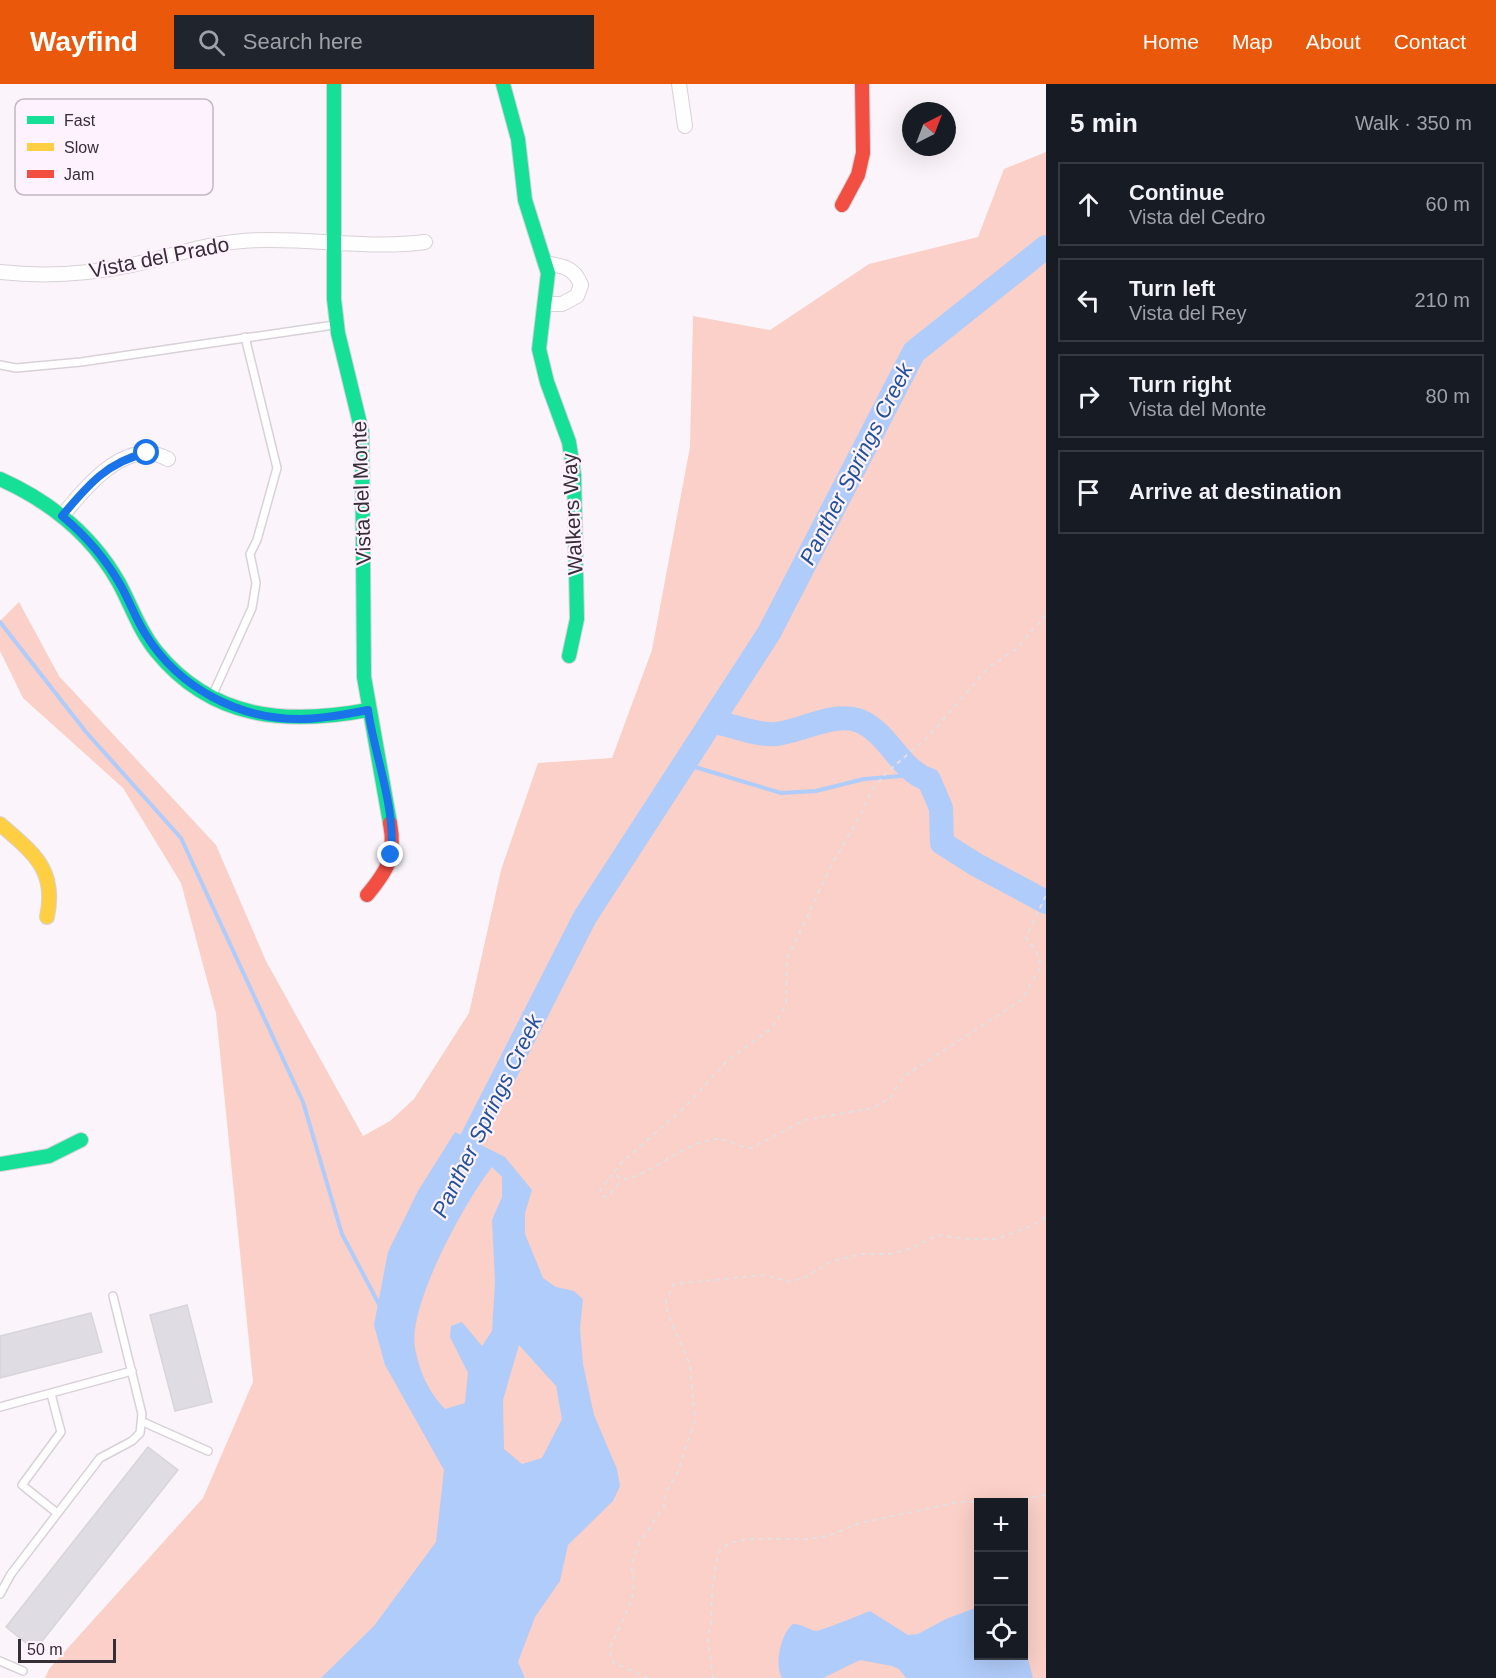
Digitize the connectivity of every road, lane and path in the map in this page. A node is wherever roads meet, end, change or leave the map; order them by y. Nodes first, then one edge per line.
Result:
1 (334, 84) edge
2 (503, 84) edge
3 (679, 84) edge
4 (862, 84) edge
5 (685, 126) dead end
6 (842, 205) dead end
7 (425, 242) dead end
8 (335, 243) junction
9 (545, 263) junction
10 (0, 272) edge
11 (545, 303) junction
12 (336, 325) junction
13 (244, 337) junction
14 (0, 365) edge
15 (168, 459) dead end
16 (0, 479) edge
17 (62, 516) junction
18 (1046, 615) edge
19 (569, 656) dead end
20 (211, 697) junction
21 (368, 710) junction
22 (0, 824) edge
23 (367, 895) dead end
24 (1046, 895) edge
25 (47, 917) dead end
26 (81, 1140) dead end
27 (0, 1164) edge
28 (614, 1173) junction
29 (622, 1180) junction
30 (1046, 1216) edge
31 (113, 1296) dead end
32 (132, 1371) junction
33 (51, 1394) junction
34 (0, 1407) edge
35 (143, 1422) junction
36 (208, 1451) dead end
37 (1046, 1495) edge
38 (57, 1513) junction
39 (0, 1594) edge
40 (0, 1661) edge
41 (23, 1671) dead end
42 (648, 1678) edge
43 (713, 1678) edge

1 - 8 street, Vista del Monte
2 - 9 street, Walkers Way
3 - 5 street
4 - 6 street
7 - 8 street, Vista del Prado
8 - 10 street, Vista del Prado
8 - 12 street, Vista del Monte
9 - 11 street, Walkers Way
9 - 11 street
11 - 19 street, Walkers Way
12 - 13 lane
12 - 21 street, Vista del Monte
13 - 14 lane
13 - 20 lane
15 - 17 street
16 - 17 street
17 - 20 street
18 - 28 path
20 - 21 street
21 - 23 street, Vista del Monte
22 - 25 street
24 - 29 path
26 - 27 street
28 - 29 path
28 - 29 path
30 - 42 path
31 - 32 lane
32 - 33 lane
32 - 35 lane
33 - 34 lane
33 - 38 lane
35 - 36 lane
35 - 38 lane
37 - 43 path
38 - 39 lane
40 - 41 lane

